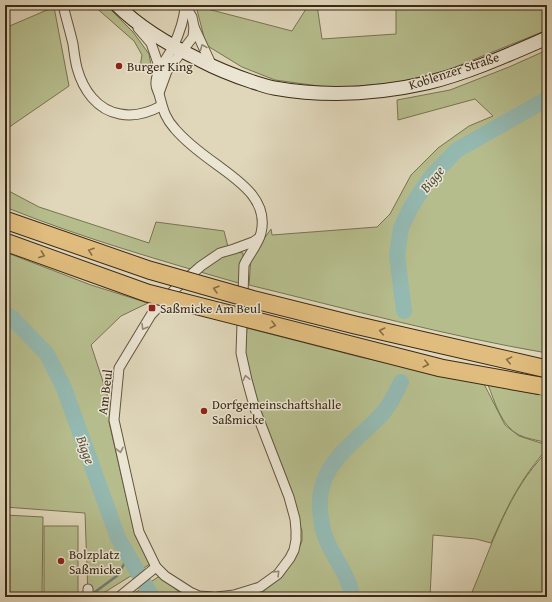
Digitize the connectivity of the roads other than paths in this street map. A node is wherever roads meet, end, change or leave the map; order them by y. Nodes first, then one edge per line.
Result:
1 (62, 5) edge
2 (185, 6) edge
3 (121, 9) edge
4 (194, 27) junction
5 (547, 38) edge
6 (178, 49) junction
7 (212, 66) junction
8 (160, 69) junction
9 (159, 93) junction
10 (161, 106) junction
11 (5, 220) edge
12 (261, 235) junction
13 (5, 242) edge
14 (547, 369) edge
15 (541, 386) dead end
16 (156, 567) junction
17 (119, 597) edge
18 (213, 597) edge
19 (217, 597) edge

1 - 10 street
2 - 4 street
2 - 6 street
3 - 6 main road, Koblenzer Straße
3 - 8 street
4 - 6 street
7 -> 4 street
5 - 7 main road, Koblenzer Straße
6 - 7 main road, Koblenzer Straße
6 - 8 street
6 - 9 street
8 - 9 street
9 - 10 street
10 - 12 street
14 -> 11 highway, bridge
12 -> 16 street, Am Beul
19 -> 12 street
13 -> 15 highway, bridge
16 - 17 street
16 - 18 street, Am Beul

